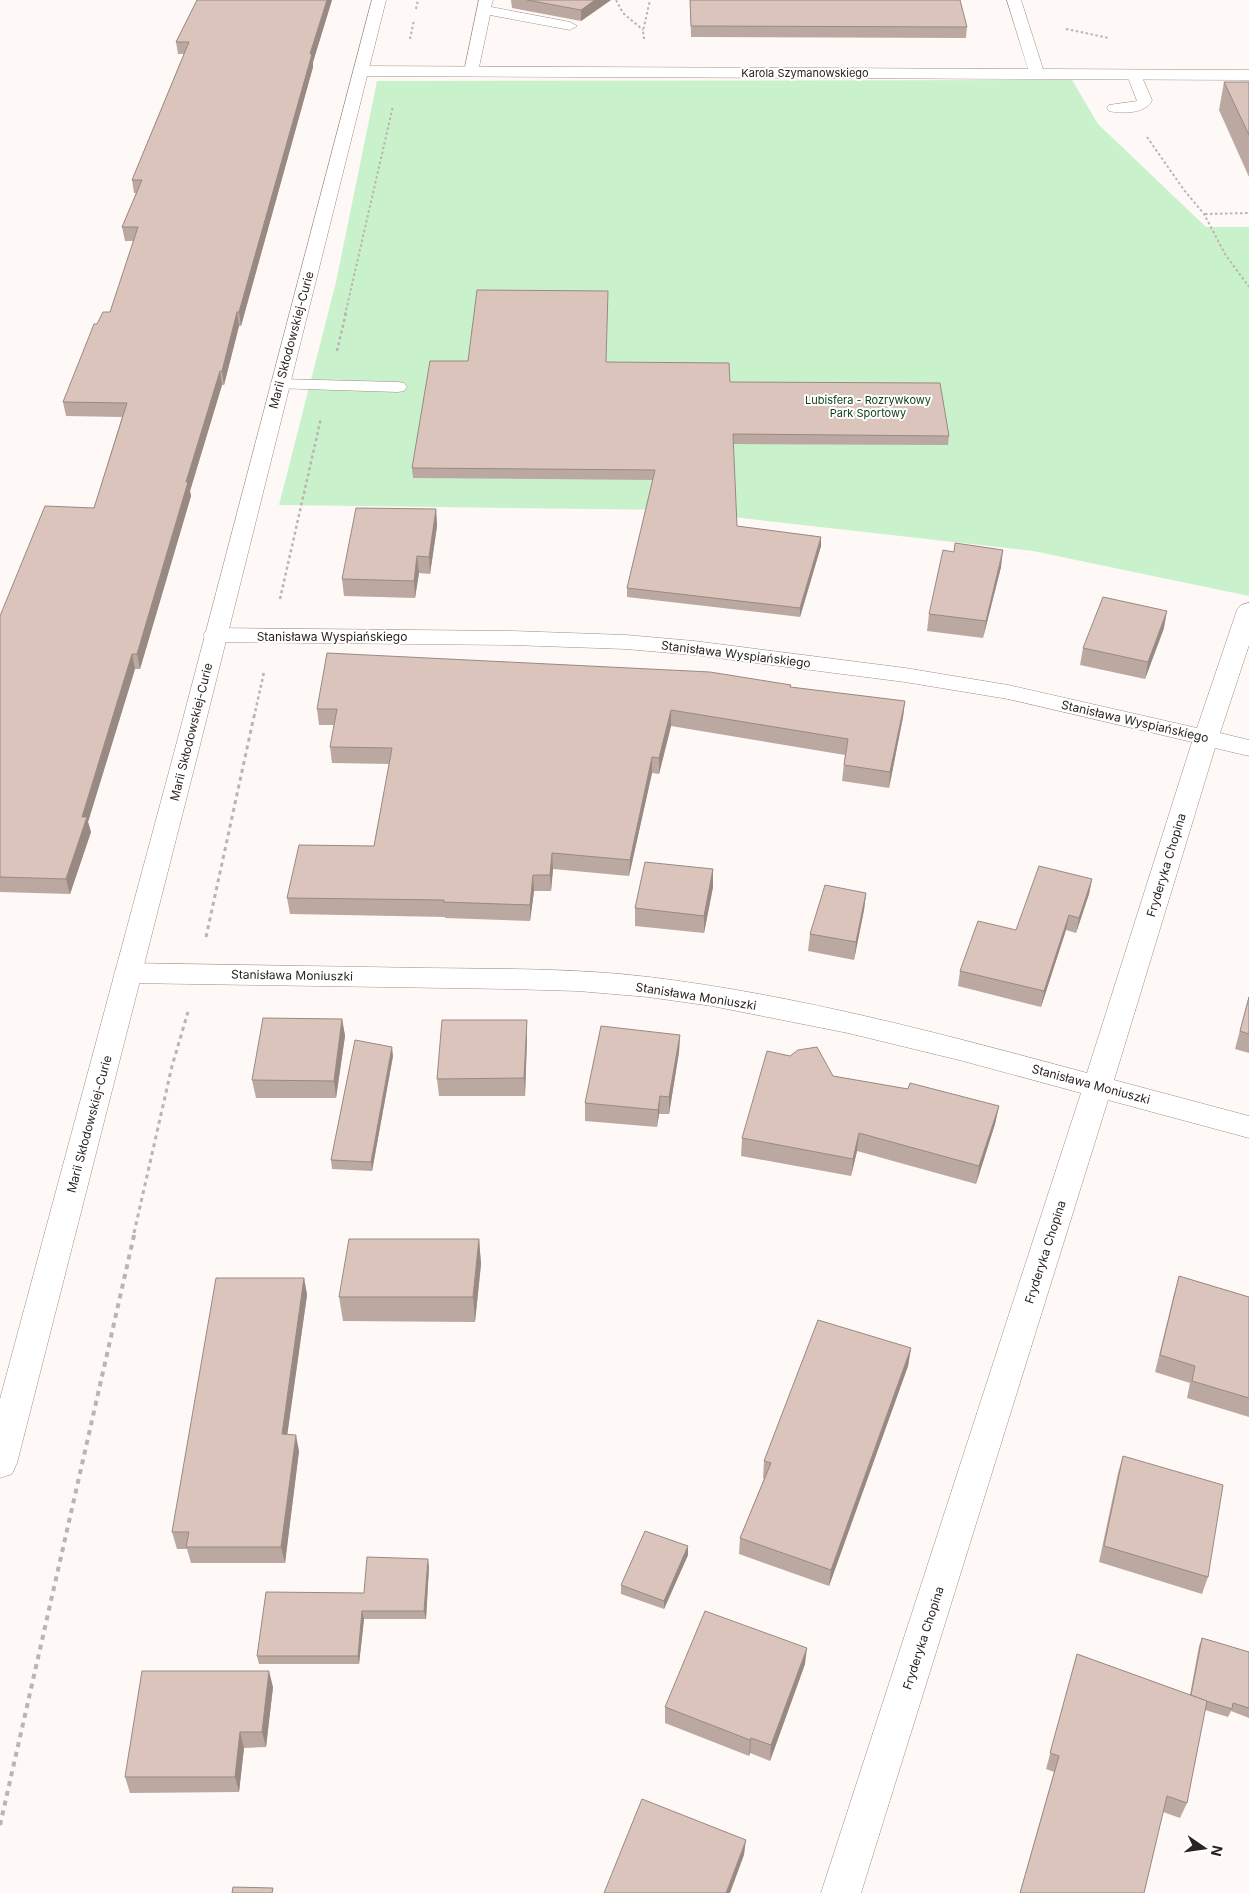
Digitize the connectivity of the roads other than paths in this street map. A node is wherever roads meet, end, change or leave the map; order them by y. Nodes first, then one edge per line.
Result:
1 (379, 0) edge
2 (1014, 0) edge
3 (485, 5) edge
4 (570, 26) edge
5 (361, 71) junction
6 (471, 72) junction
7 (1037, 74) junction
8 (1134, 75) junction
9 (1249, 75) edge
10 (1114, 108) dead end
11 (279, 384) junction
12 (398, 387) dead end
13 (1249, 610) edge
14 (215, 636) junction
15 (1206, 737) junction
16 (1249, 748) edge
17 (128, 972) junction
18 (1098, 1086) junction
19 (1249, 1127) edge
20 (0, 1464) edge
21 (841, 1893) edge

1 - 5 street, Marii Skłodowskiej-Curie
2 - 7 street
3 - 4 lane
3 - 6 lane
5 - 6 street, Karola Szymanowskiego
5 - 11 street, Marii Skłodowskiej-Curie
6 - 7 street, Karola Szymanowskiego
7 - 8 street, Karola Szymanowskiego
8 - 9 street, Karola Szymanowskiego
8 - 10 lane
11 - 12 lane
11 - 14 street, Marii Skłodowskiej-Curie
13 - 15 street, Fryderyka Chopina
14 - 15 street, Stanisława Wyspiańskiego
14 - 17 street, Marii Skłodowskiej-Curie
15 - 16 street, Stanisława Wyspiańskiego
15 - 18 street, Fryderyka Chopina
17 - 18 street, Stanisława Moniuszki
17 - 20 street, Marii Skłodowskiej-Curie
18 - 19 street, Stanisława Moniuszki
18 - 21 street, Fryderyka Chopina

